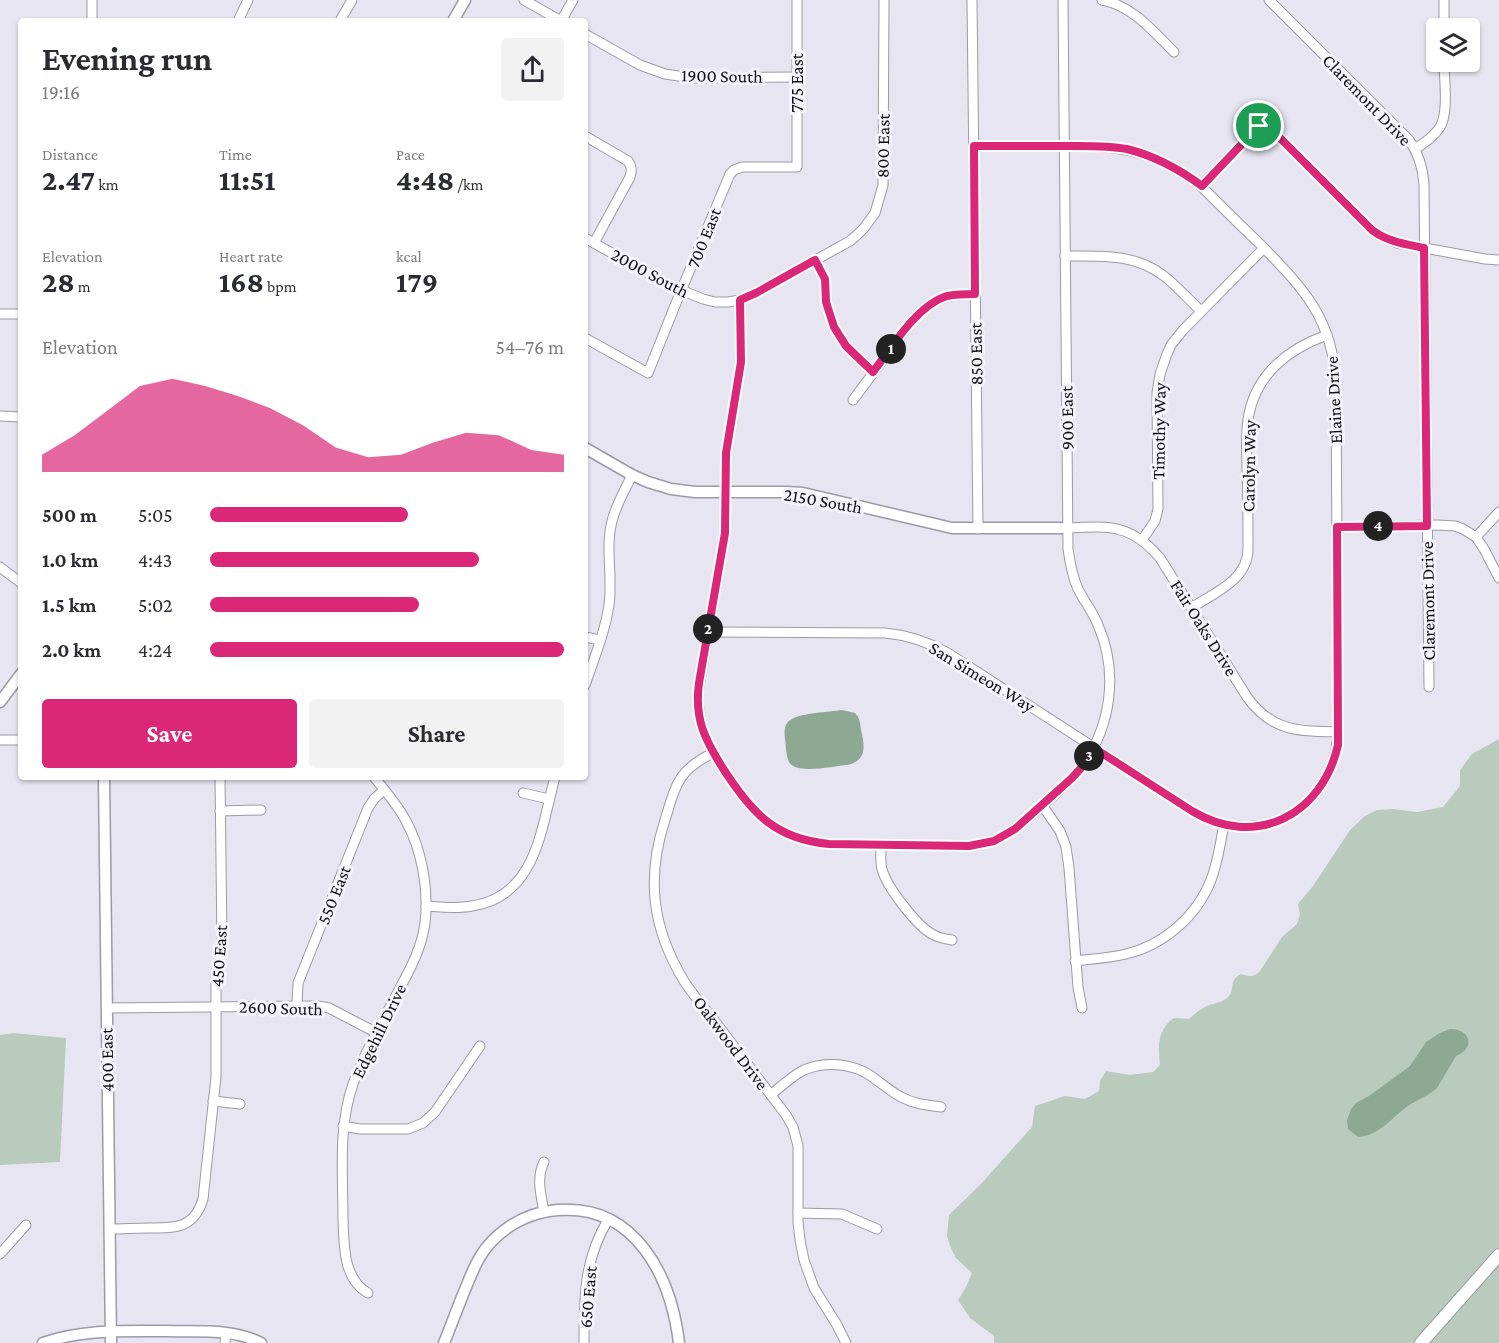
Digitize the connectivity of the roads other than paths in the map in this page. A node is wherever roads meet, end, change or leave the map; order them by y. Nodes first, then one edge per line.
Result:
1 (92, 0) edge
2 (248, 0) edge
3 (352, 0) edge
4 (465, 0) edge
5 (524, 0) edge
6 (573, 0) edge
7 (797, 0) edge
8 (884, 0) edge
9 (972, 0) edge
10 (1063, 0) edge
11 (1102, 0) edge
12 (1269, 0) edge
13 (1444, 0) edge
14 (92, 18) edge
15 (239, 18) edge
16 (342, 18) edge
17 (455, 18) edge
18 (556, 18) edge
19 (563, 18) edge
20 (1444, 18) edge
21 (588, 36) edge
22 (1174, 52) dead end
23 (1444, 72) edge
24 (797, 77) junction
25 (588, 138) edge
26 (974, 146) junction
27 (1064, 146) junction
28 (1415, 149) junction
29 (734, 170) joint
30 (1202, 186) junction
31 (588, 240) edge
32 (594, 243) junction
33 (1264, 248) junction
34 (1424, 248) junction
35 (1065, 255) junction
36 (815, 260) junction
37 (1499, 260) edge
38 (681, 291) junction
39 (975, 294) junction
40 (740, 300) junction
41 (1201, 311) junction
42 (0, 314) edge
43 (18, 314) edge
44 (1327, 335) junction
45 (588, 340) edge
46 (873, 372) junction
47 (853, 400) dead end
48 (0, 416) edge
49 (18, 417) edge
50 (588, 450) edge
51 (632, 475) junction
52 (726, 492) junction
53 (1499, 512) edge
54 (1427, 526) junction
55 (1337, 527) junction
56 (1068, 528) junction
57 (978, 529) junction
58 (1476, 537) junction
59 (1142, 540) junction
60 (0, 567) edge
61 (1499, 578) edge
62 (18, 581) edge
63 (1191, 608) junction
64 (708, 632) junction
65 (588, 638) edge
66 (600, 640) junction
67 (588, 676) edge
68 (18, 679) edge
69 (1429, 687) dead end
70 (0, 702) edge
71 (1338, 732) junction
72 (0, 740) edge
73 (18, 740) edge
74 (1094, 748) junction
75 (713, 753) junction
76 (104, 780) edge
77 (220, 780) edge
78 (376, 780) edge
79 (554, 780) edge
80 (384, 790) junction
81 (523, 793) dead end
82 (549, 799) junction
83 (1042, 806) junction
84 (261, 810) dead end
85 (220, 811) junction
86 (1224, 825) junction
87 (881, 845) junction
88 (426, 906) junction
89 (952, 940) dead end
90 (1075, 961) junction
91 (297, 1006) junction
92 (216, 1007) junction
93 (107, 1008) junction
94 (1082, 1008) dead end
95 (377, 1033) junction
96 (480, 1046) dead end
97 (771, 1095) junction
98 (213, 1101) junction
99 (240, 1104) dead end
100 (941, 1107) dead end
101 (343, 1126) junction
102 (544, 1162) dead end
103 (544, 1212) junction
104 (798, 1213) junction
105 (608, 1220) junction
106 (26, 1226) dead end
107 (110, 1229) junction
108 (878, 1229) dead end
109 (0, 1254) edge
110 (1499, 1255) edge
111 (368, 1293) dead end
112 (111, 1337) edge
113 (226, 1338) edge
114 (43, 1343) edge
115 (261, 1343) edge
116 (444, 1343) edge
117 (584, 1343) edge
118 (679, 1343) edge
119 (846, 1343) edge
120 (1421, 1343) edge

1 - 14 street
2 - 15 street
3 - 16 street
4 - 17 street
5 - 18 street
6 - 19 street
7 - 24 street, 775 East
8 - 36 street, 800 East
9 - 26 street, 850 East
10 - 27 street, 900 East
11 - 22 street
12 - 28 street, Claremont Drive
13 - 20 street
21 - 24 street, 1900 South
23 - 28 street
24 - 29 street, 775 East
25 - 32 street
26 - 27 street, Elaine Drive
26 - 39 street, 850 East
27 - 30 street, Elaine Drive
27 - 35 street, 900 East
28 - 34 street, Claremont Drive
29 - 38 street, 700 East
30 - 33 street, Elaine Drive
30 - 34 street
31 - 32 street, 2000 South
32 - 38 street, 2000 South
33 - 41 street, Timothy Way
33 - 44 street, Elaine Drive
34 - 37 street
34 - 54 street, Claremont Drive
35 - 41 street
35 - 56 street, 900 East
36 - 40 street, 2000 South
36 - 46 street
38 - 40 street, 2000 South
38 - 45 street, 700 East
39 - 46 street
39 - 57 street, 850 East
40 - 52 street, 900 East
41 - 59 street, Timothy Way
42 - 43 street
44 - 55 street, Elaine Drive
44 - 63 street, Carolyn Way
46 - 47 street
48 - 49 street
50 - 51 street, 2150 South
51 - 52 street, 2150 South
51 - 66 street
52 - 57 street, 2150 South
52 - 64 street, 900 East
53 - 58 street
54 - 55 street
54 - 58 street
54 - 69 street, Claremont Drive
55 - 71 street, Elaine Drive
56 - 57 street, 2150 South
56 - 59 street, Fair Oaks Drive
56 - 74 street, 900 East
58 - 61 street
59 - 63 street, Fair Oaks Drive
60 - 62 street
63 - 71 street, Fair Oaks Drive
64 - 74 street, San Simeon Way
64 - 75 street, 900 East
65 - 66 street
66 - 67 street
68 - 70 street
71 - 86 street, Elaine Drive
72 - 73 street
74 - 83 street, 900 East
74 - 86 street, San Simeon Way
75 - 87 street, 900 East
75 - 97 street, Oakwood Drive
76 - 93 street, 400 East
77 - 85 street, 450 East
78 - 80 street, Edgehill Drive
79 - 82 street
80 - 88 street, Edgehill Drive
80 - 91 street, 550 East
81 - 82 street
82 - 88 street
83 - 87 street, 900 East
83 - 90 street
84 - 85 street
85 - 92 street, 450 East
86 - 90 street
87 - 89 street
88 - 95 street, Edgehill Drive
90 - 94 street
91 - 92 street, 2600 South
91 - 95 street, 2600 South
92 - 93 street, 2600 South
92 - 98 street, 450 East
93 - 107 street, 400 East
95 - 101 street, Edgehill Drive
96 - 101 street
97 - 100 street
97 - 104 street, Oakwood Drive
98 - 99 street
98 - 107 street, 450 East
101 - 111 street, Edgehill Drive
102 - 103 street
103 - 105 street
103 - 116 street
104 - 108 street
104 - 119 street, Oakwood Drive
105 - 117 street, 650 East
105 - 118 street
106 - 109 street
107 - 112 street, 400 East
110 - 120 main road
112 - 113 street
112 - 114 street
113 - 115 street

